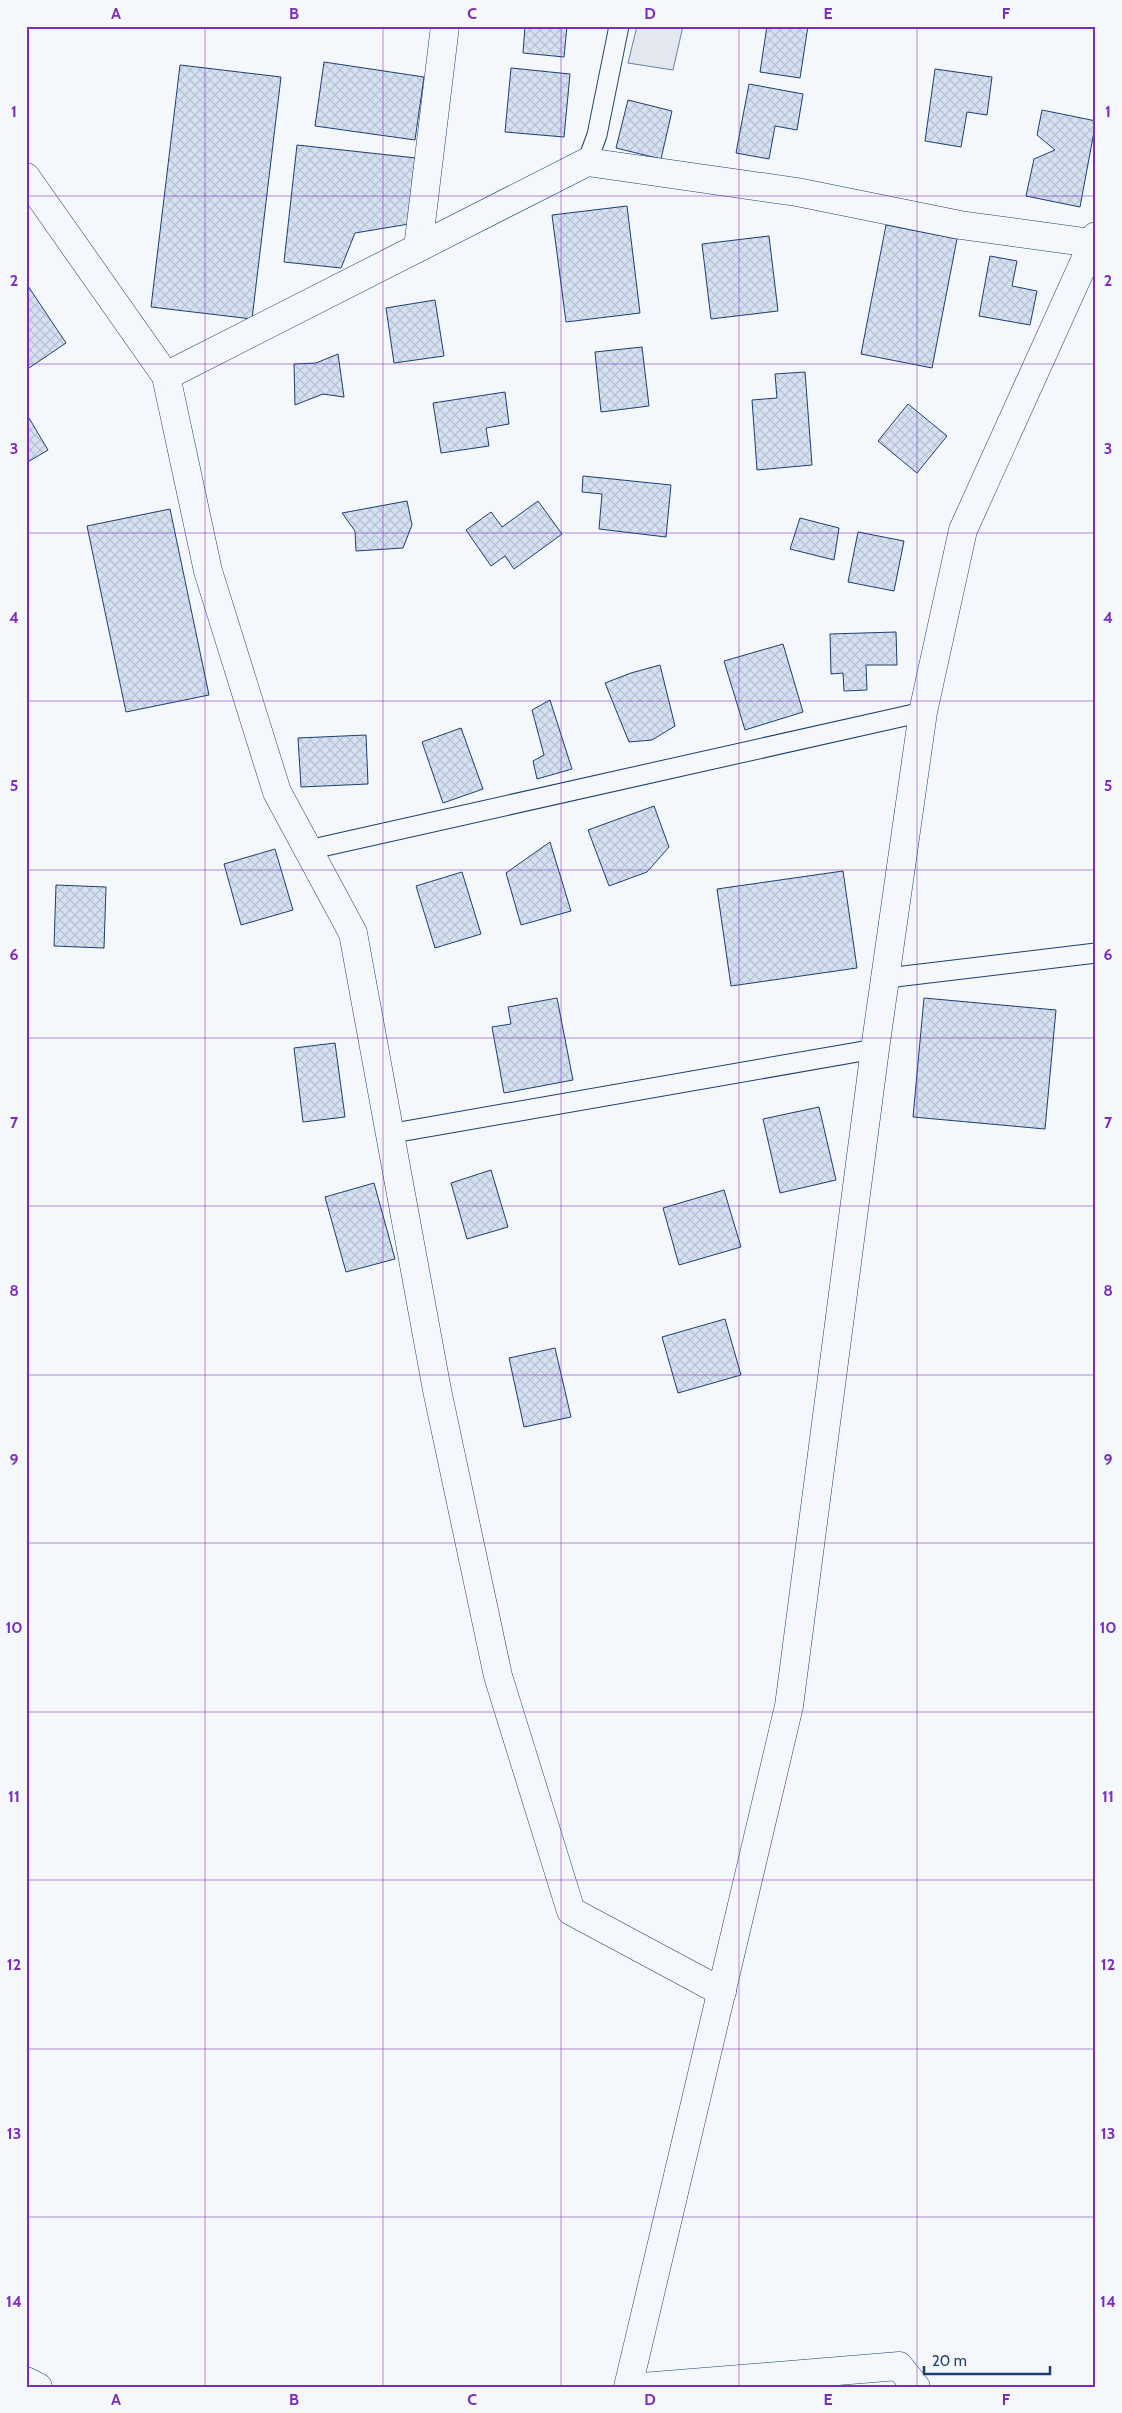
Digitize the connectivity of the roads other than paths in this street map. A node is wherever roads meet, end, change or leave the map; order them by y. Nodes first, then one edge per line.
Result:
1 (445, 26) edge
2 (619, 26) edge
3 (587, 162) junction
4 (26, 177) edge
5 (1094, 239) edge
6 (418, 248) junction
7 (166, 376) junction
8 (923, 712) junction
9 (308, 850) junction
10 (1096, 953) edge
11 (887, 978) junction
12 (875, 1049) junction
13 (388, 1134) junction
14 (722, 1992) junction
15 (26, 2381) edge
16 (38, 2387) edge
17 (628, 2387) edge
18 (642, 2387) edge
19 (916, 2387) edge

1 - 6 street
2 - 3 lane
3 - 5 street
3 - 6 street
4 - 7 street
5 - 8 street
6 - 7 street
7 - 9 street
8 - 9 lane
8 - 11 street
9 - 13 street
10 - 11 lane
11 - 12 street
12 - 13 lane
12 - 14 street
13 - 14 street
14 - 17 street
15 - 16 street
18 - 19 street

